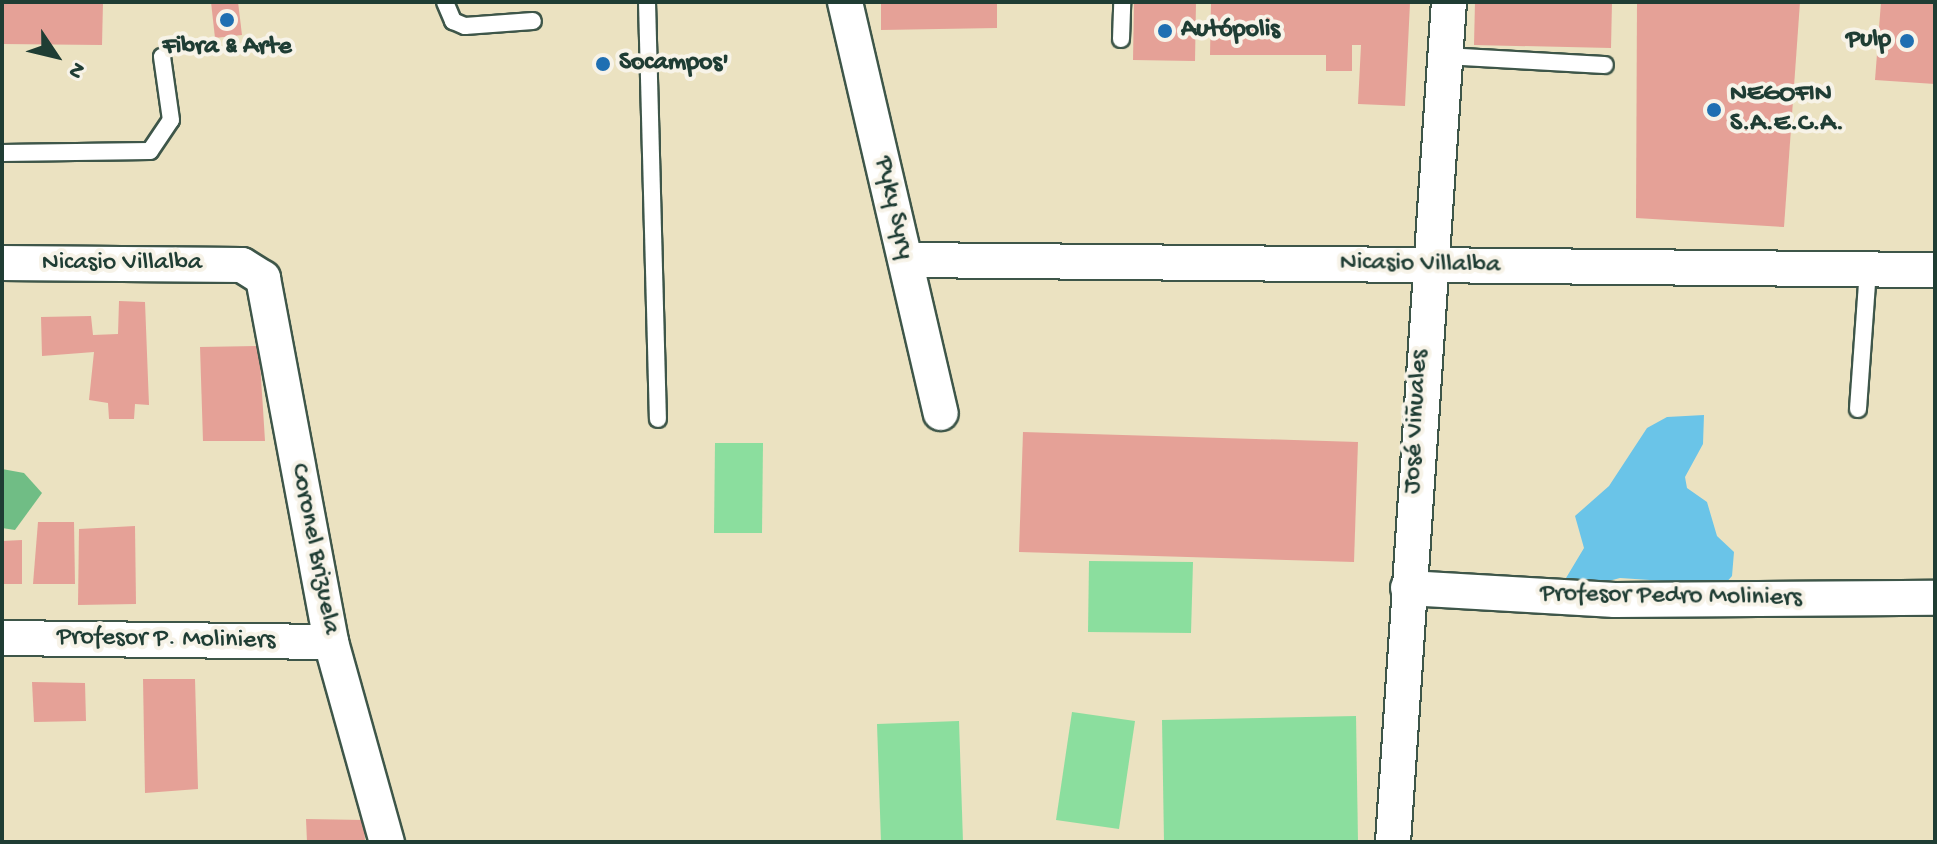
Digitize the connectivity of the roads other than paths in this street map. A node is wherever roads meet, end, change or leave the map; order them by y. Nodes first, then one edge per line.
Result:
1 (445, 2) edge
2 (647, 2) edge
3 (845, 2) edge
4 (1122, 2) edge
5 (1449, 2) edge
6 (533, 21) dead end
7 (1121, 39) dead end
8 (1444, 56) junction
9 (162, 57) dead end
10 (1605, 65) dead end
11 (2, 153) edge
12 (906, 260) junction
13 (2, 263) edge
14 (242, 265) joint
15 (1427, 265) junction
16 (1868, 270) junction
17 (1935, 270) edge
18 (1858, 409) dead end
19 (941, 413) dead end
20 (658, 419) dead end
21 (1408, 588) junction
22 (1935, 598) edge
23 (2, 638) edge
24 (331, 642) junction
25 (387, 842) edge
26 (1393, 842) edge

1 - 6 lane
2 - 20 lane
3 - 12 street, Pyky Syry
4 - 7 lane
5 - 8 street, José Viñuales
8 - 10 lane
8 - 15 street, José Viñuales
9 - 11 lane
12 - 15 street, Nicasio Villalba
12 - 19 street, Pyky Syry
13 - 14 street, Nicasio Villalba
14 - 24 street, Coronel Brizuela
15 - 16 street, Nicasio Villalba
15 - 21 street, José Viñuales
16 - 17 street, Nicasio Villalba
16 - 18 lane
21 - 22 street, Profesor Pedro Moliniers
21 - 26 street, José Viñuales
23 - 24 street, Profesor P. Moliniers
24 - 25 street, Coronel Brizuela

